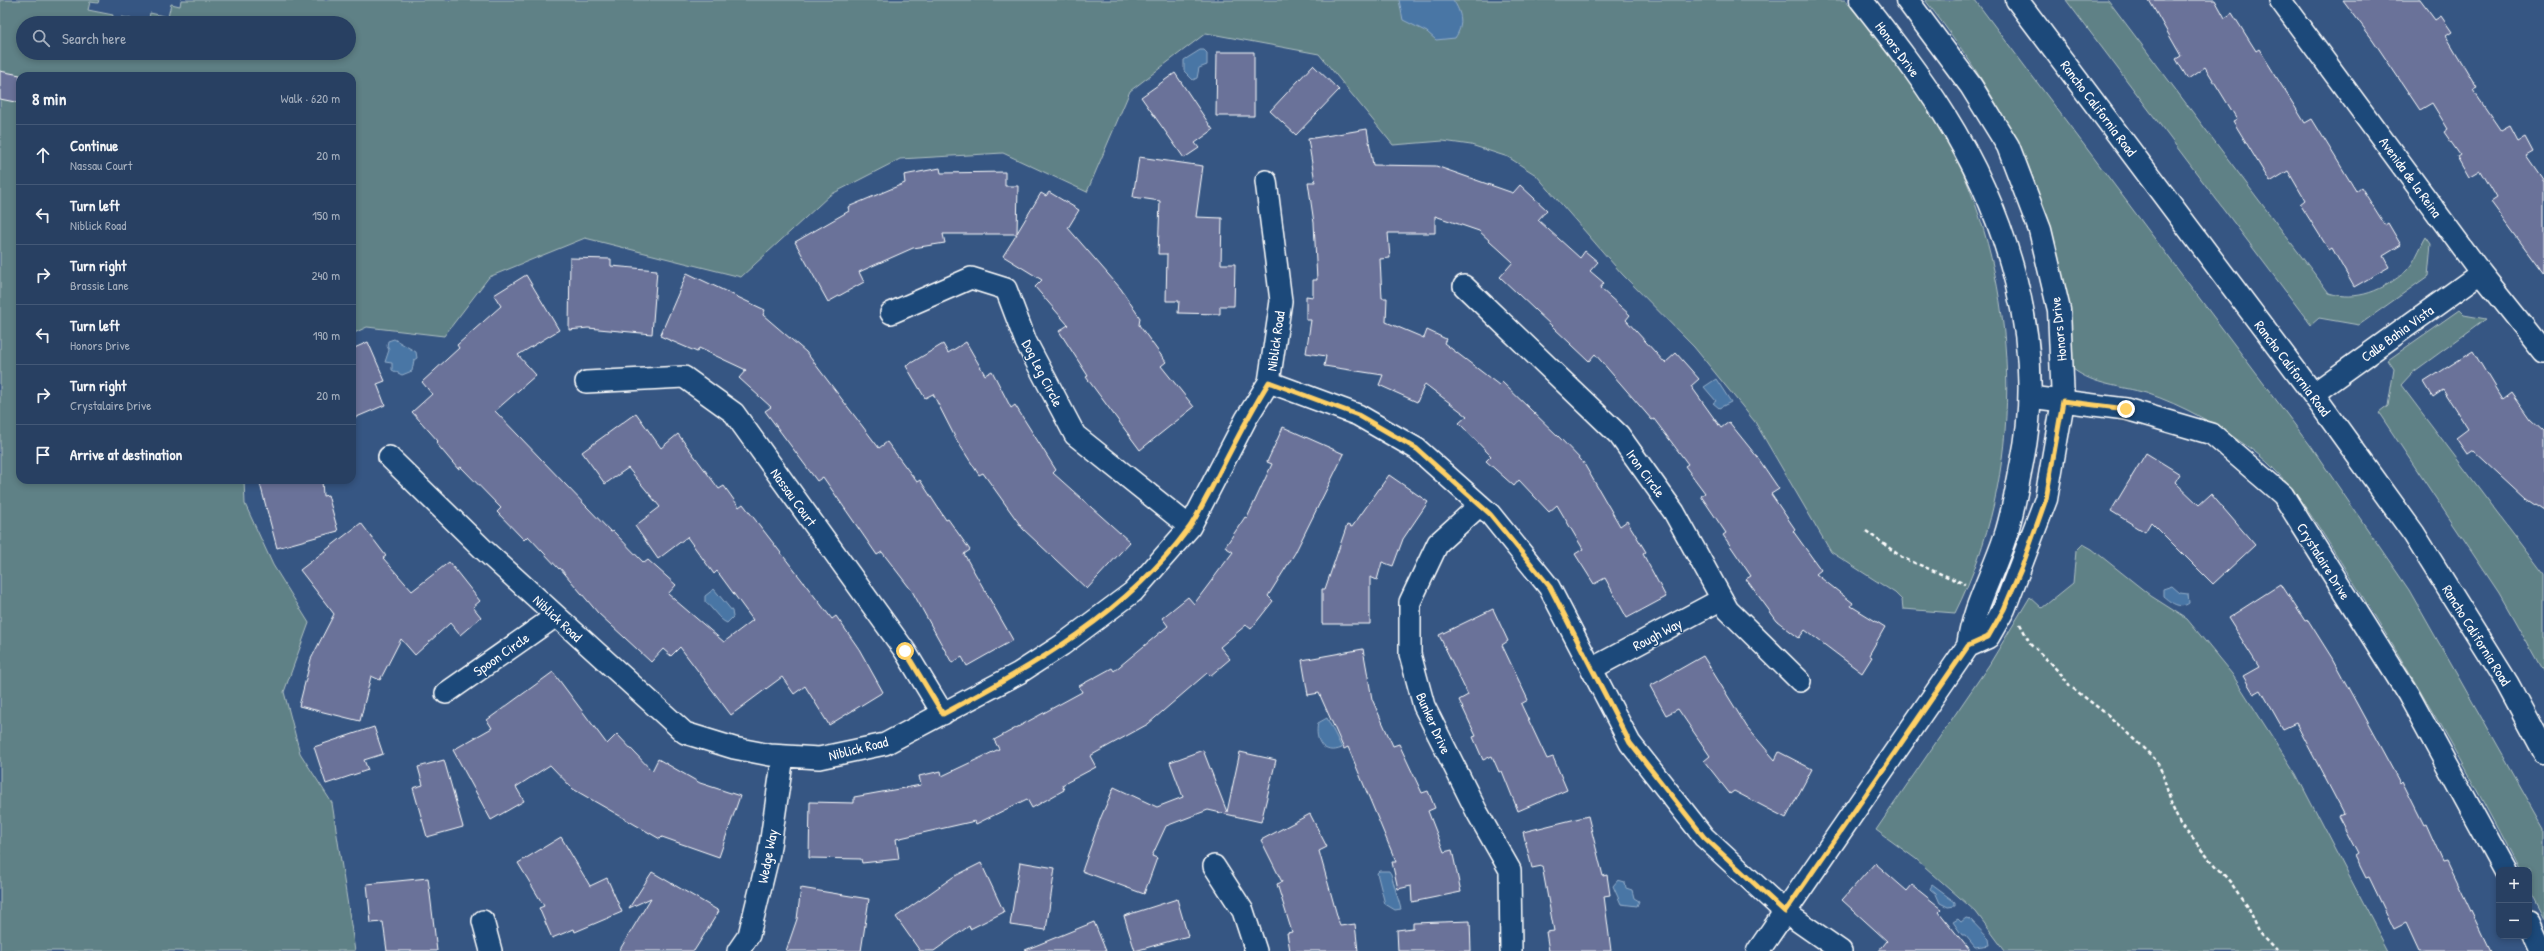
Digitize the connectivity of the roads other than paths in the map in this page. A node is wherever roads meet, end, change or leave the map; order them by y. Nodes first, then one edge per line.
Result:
1 (1862, 0) edge
2 (1907, 0) edge
3 (2017, 0) edge
4 (2280, 0) edge
5 (1266, 181) dead end
6 (2480, 273) junction
7 (1464, 286) dead end
8 (891, 313) dead end
9 (2544, 352) edge
10 (586, 382) dead end
11 (1269, 382) junction
12 (2313, 394) junction
13 (2030, 397) junction
14 (2063, 401) junction
15 (390, 457) dead end
16 (1480, 505) junction
17 (1190, 527) junction
18 (1722, 599) junction
19 (556, 616) junction
20 (1968, 646) junction
21 (1593, 668) junction
22 (1800, 681) dead end
23 (446, 693) dead end
24 (943, 714) junction
25 (2544, 752) edge
26 (783, 756) junction
27 (1214, 866) dead end
28 (2502, 867) edge
29 (1785, 912) junction
30 (483, 920) dead end
31 (2532, 929) edge
32 (491, 951) edge
33 (738, 951) edge
34 (1256, 951) edge
35 (1511, 951) edge
36 (1758, 951) edge
37 (1841, 951) edge
38 (2542, 951) edge

1 - 13 street, Honors Drive
2 - 14 street, Honors Drive
3 - 12 street, Rancho California Road
4 - 6 street, Avenida de la Reina
5 - 11 street, Niblick Road
6 - 9 street, Avenida de la Reina
6 - 12 street, Calle Bahia Vista
7 - 18 street, Iron Circle
8 - 17 street, Dog Leg Circle
10 - 24 street, Nassau Court
11 - 16 street
11 - 17 street, Niblick Road
12 - 25 street, Rancho California Road
13 - 14 street, Crystalaire Drive
13 - 20 street, Honors Drive
14 - 20 street, Honors Drive
14 - 28 street, Crystalaire Drive
15 - 19 street, Niblick Road
16 - 21 street
16 - 35 street, Bunker Drive
17 - 24 street, Niblick Road
18 - 21 street, Rough Way
18 - 22 street, Iron Circle
19 - 23 street, Spoon Circle
19 - 26 street, Niblick Road
20 - 29 street, Honors Drive
21 - 29 street
24 - 26 street, Niblick Road
26 - 33 street, Wedge Way
27 - 34 street
29 - 36 street, Honors Drive
29 - 37 street
30 - 32 street
31 - 38 street

